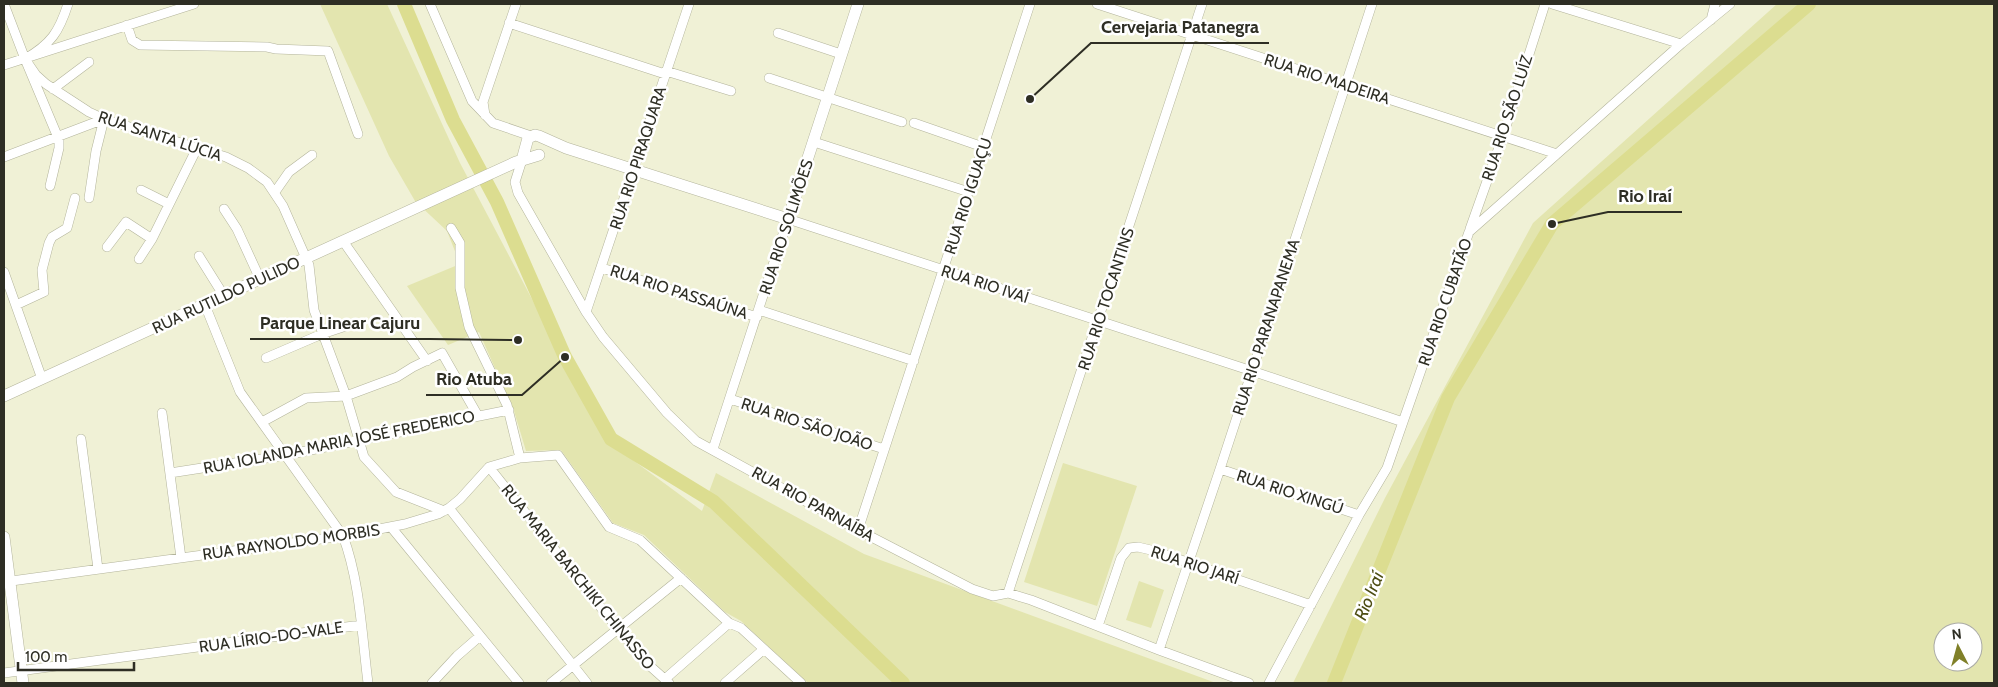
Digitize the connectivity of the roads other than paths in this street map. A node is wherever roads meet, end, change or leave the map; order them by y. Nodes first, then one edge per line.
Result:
1 (4, 4) edge
2 (68, 4) edge
3 (189, 4) edge
4 (430, 4) edge
5 (516, 4) edge
6 (689, 4) edge
7 (858, 4) edge
8 (1030, 4) edge
9 (1097, 4) edge
10 (1202, 4) edge
11 (1372, 4) edge
12 (1545, 4) edge
13 (1552, 4) edge
14 (1730, 4) edge
15 (1717, 7) edge
16 (509, 23) junction
17 (128, 25) junction
18 (778, 33) dead end
19 (1192, 34) junction
20 (1681, 44) junction
21 (841, 54) junction
22 (25, 59) junction
23 (89, 62) dead end
24 (4, 65) edge
25 (666, 72) junction
26 (769, 78) dead end
27 (1345, 85) junction
28 (53, 90) junction
29 (731, 90) dead end
30 (828, 97) junction
31 (487, 118) junction
32 (104, 119) junction
33 (902, 122) dead end
34 (914, 123) dead end
35 (358, 134) dead end
36 (58, 136) junction
37 (1503, 136) junction
38 (533, 139) junction
39 (814, 142) junction
40 (983, 147) junction
41 (197, 148) junction
42 (566, 148) junction
43 (542, 153) junction
44 (1557, 154) junction
45 (312, 155) dead end
46 (4, 157) edge
47 (522, 160) junction
48 (634, 171) junction
49 (50, 186) dead end
50 (141, 190) dead end
51 (275, 192) junction
52 (969, 192) junction
53 (448, 193) joint
54 (75, 198) dead end
55 (89, 198) dead end
56 (169, 204) junction
57 (224, 209) dead end
58 (788, 219) junction
59 (451, 228) dead end
60 (1469, 232) junction
61 (152, 239) junction
62 (344, 241) junction
63 (107, 246) dead end
64 (199, 256) dead end
65 (306, 258) junction
66 (139, 259) dead end
67 (602, 268) junction
68 (943, 271) junction
69 (4, 272) edge
70 (260, 279) junction
71 (224, 296) junction
72 (16, 305) junction
73 (205, 305) junction
74 (586, 312) junction
75 (758, 313) junction
76 (1099, 321) junction
77 (355, 323) dead end
78 (322, 334) junction
79 (266, 358) dead end
80 (427, 361) junction
81 (914, 361) junction
82 (1252, 371) junction
83 (42, 379) junction
84 (4, 396) edge
85 (346, 396) junction
86 (730, 399) junction
87 (509, 410) junction
88 (162, 413) dead end
89 (478, 416) junction
90 (262, 422) junction
91 (1403, 422) junction
92 (81, 439) dead end
93 (358, 441) junction
94 (713, 449) junction
95 (884, 449) junction
96 (286, 455) junction
97 (520, 458) junction
98 (489, 467) junction
99 (1220, 470) junction
100 (170, 473) junction
101 (446, 510) junction
102 (1359, 515) junction
103 (390, 527) junction
104 (858, 530) junction
105 (343, 536) junction
106 (4, 537) edge
107 (181, 558) junction
108 (1189, 562) junction
109 (98, 569) junction
110 (681, 578) junction
111 (7, 582) edge
112 (1008, 594) junction
113 (1311, 605) junction
114 (729, 623) junction
115 (361, 625) junction
116 (1098, 626) junction
117 (618, 629) junction
118 (480, 636) junction
119 (764, 649) junction
120 (1158, 650) junction
121 (573, 665) junction
122 (22, 671) junction
123 (4, 673) edge
124 (667, 681) edge
125 (23, 683) edge
126 (368, 683) edge
127 (432, 683) edge
128 (519, 683) edge
129 (551, 683) edge
130 (587, 683) edge
131 (725, 683) edge
132 (801, 683) edge
133 (1249, 683) edge
134 (1269, 683) edge

1 - 22 street
2 - 22 street
3 - 17 street
4 - 31 street
5 - 16 street
6 - 25 street, RUA RIO PIRAQUARA
7 - 21 street, RUA RIO SOLIMÕES
8 - 40 street, RUA RIO IGUAÇU
9 - 19 street, RUA RIO MADEIRA
10 - 19 street, RUA RIO TOCANTINS
11 - 27 street, RUA RIO PARANAPANEMA
12 - 37 street, RUA RIO SÃO LUÍZ
13 - 20 street
14 - 15 street, RUA RIO CUBATÃO
15 - 20 street, RUA RIO CUBATÃO
16 - 25 street
16 - 31 street
17 - 22 street
17 - 35 street
18 - 21 street
19 - 27 street, RUA RIO MADEIRA
19 - 76 street, RUA RIO TOCANTINS
20 - 44 street, RUA RIO CUBATÃO
21 - 30 street, RUA RIO SOLIMÕES
22 - 24 street
22 - 28 street, RUA SANTA LÚCIA
22 - 36 street
23 - 28 street
25 - 29 street
25 - 48 street, RUA RIO PIRAQUARA
26 - 30 street
27 - 37 street, RUA RIO MADEIRA
27 - 82 street, RUA RIO PARANAPANEMA
28 - 32 street, RUA SANTA LÚCIA
30 - 33 street
30 - 39 street, RUA RIO SOLIMÕES
31 - 38 street, RUA RIO IVAÍ
32 - 36 street
32 - 41 street, RUA SANTA LÚCIA
32 - 55 street
34 - 40 street
36 - 46 street
36 - 49 street
37 - 44 street, RUA RIO MADEIRA
37 - 60 street, RUA RIO SÃO LUÍZ
38 - 42 street, RUA RIO IVAÍ
38 - 43 street
38 - 43 street
38 - 47 street
39 - 52 street
39 - 58 street, RUA RIO SOLIMÕES
40 - 52 street, RUA RIO IGUAÇU
41 - 51 street, RUA SANTA LÚCIA
41 - 56 street
42 - 43 street, RUA RIO IVAÍ
42 - 48 street, RUA RIO IVAÍ
43 - 47 street, RUA RIO IVAÍ
44 - 60 street, RUA RIO CUBATÃO
45 - 51 street
47 - 53 street, RUA RIO IVAÍ
47 - 74 street, RUA RIO PARNAÍBA
48 - 58 street, RUA RIO IVAÍ
48 - 67 street, RUA RIO PIRAQUARA
50 - 56 street
51 - 65 street, RUA SANTA LÚCIA
52 - 68 street, RUA RIO IGUAÇU
53 - 62 street, RUA RUTILDO PULIDO
54 - 72 street
56 - 61 street
57 - 70 street
58 - 68 street, RUA RIO IVAÍ
58 - 75 street, RUA RIO SOLIMÕES
59 - 87 street
60 - 91 street, RUA RIO CUBATÃO
61 - 63 street
61 - 66 street
62 - 65 street, RUA RUTILDO PULIDO
62 - 80 street
64 - 71 street
65 - 70 street, RUA RUTILDO PULIDO
65 - 78 street, RUA SANTA LÚCIA
67 - 74 street, RUA RIO PIRAQUARA
67 - 75 street, RUA RIO PASSAÚNA
68 - 76 street, RUA RIO IVAÍ
68 - 81 street, RUA RIO IGUAÇU
69 - 72 street
70 - 71 street, RUA RUTILDO PULIDO
71 - 73 street, RUA RUTILDO PULIDO
72 - 83 street
73 - 83 street, RUA RUTILDO PULIDO
73 - 90 street
74 - 94 street, RUA RIO PARNAÍBA
75 - 81 street, RUA RIO PASSAÚNA
75 - 86 street, RUA RIO SOLIMÕES
76 - 82 street, RUA RIO IVAÍ
76 - 112 street, RUA RIO TOCANTINS
77 - 78 street
78 - 79 street
78 - 85 street, RUA SANTA LÚCIA
80 - 85 street
80 - 89 street
81 - 95 street, RUA RIO IGUAÇU
82 - 91 street, RUA RIO IVAÍ
82 - 99 street, RUA RIO PARANAPANEMA
83 - 84 street, RUA RUTILDO PULIDO
85 - 90 street
85 - 93 street, RUA SANTA LÚCIA
86 - 94 street, RUA RIO SOLIMÕES
86 - 95 street, RUA RIO SÃO JOÃO
87 - 89 street, RUA IOLANDA MARIA JOSÉ FREDERICO
87 - 97 street
88 - 100 street
89 - 93 street, RUA IOLANDA MARIA JOSÉ FREDERICO
90 - 96 street
91 - 102 street, RUA RIO CUBATÃO
92 - 109 street
93 - 96 street, RUA IOLANDA MARIA JOSÉ FREDERICO
93 - 101 street, RUA SANTA LÚCIA
94 - 104 street, RUA RIO PARNAÍBA
95 - 104 street, RUA RIO IGUAÇU
96 - 100 street, RUA IOLANDA MARIA JOSÉ FREDERICO
96 - 105 street
97 - 98 street
97 - 110 street
98 - 101 street, RUA RAYNOLDO MORBIS
98 - 117 street, RUA MARIA BARCHIKI CHINASSO
99 - 102 street, RUA RIO XINGÚ
99 - 108 street, RUA RIO PARANAPANEMA
100 - 107 street
101 - 103 street, RUA RAYNOLDO MORBIS
101 - 121 street
102 - 113 street, RUA RIO CUBATÃO
103 - 105 street, RUA RAYNOLDO MORBIS
103 - 118 street
104 - 112 street, RUA RIO PARNAÍBA
105 - 107 street, RUA RAYNOLDO MORBIS
105 - 115 street
106 - 111 street
107 - 109 street, RUA RAYNOLDO MORBIS
108 - 113 street, RUA RIO JARÍ
108 - 116 street, RUA RIO JARÍ
108 - 120 street, RUA RIO PARANAPANEMA
109 - 111 street, RUA RAYNOLDO MORBIS
110 - 114 street
110 - 117 street
111 - 122 street
112 - 116 street, RUA RIO PARNAÍBA
113 - 134 street, RUA RIO CUBATÃO
114 - 119 street
114 - 124 street
115 - 122 street, RUA LÍRIO-DO-VALE
115 - 126 street
116 - 120 street, RUA RIO PARNAÍBA
117 - 121 street
117 - 124 street, RUA MARIA BARCHIKI CHINASSO
118 - 127 street
118 - 128 street
119 - 131 street
119 - 132 street
120 - 133 street, RUA RIO PARNAÍBA
121 - 129 street
121 - 130 street
122 - 123 street, RUA LÍRIO-DO-VALE
122 - 125 street

